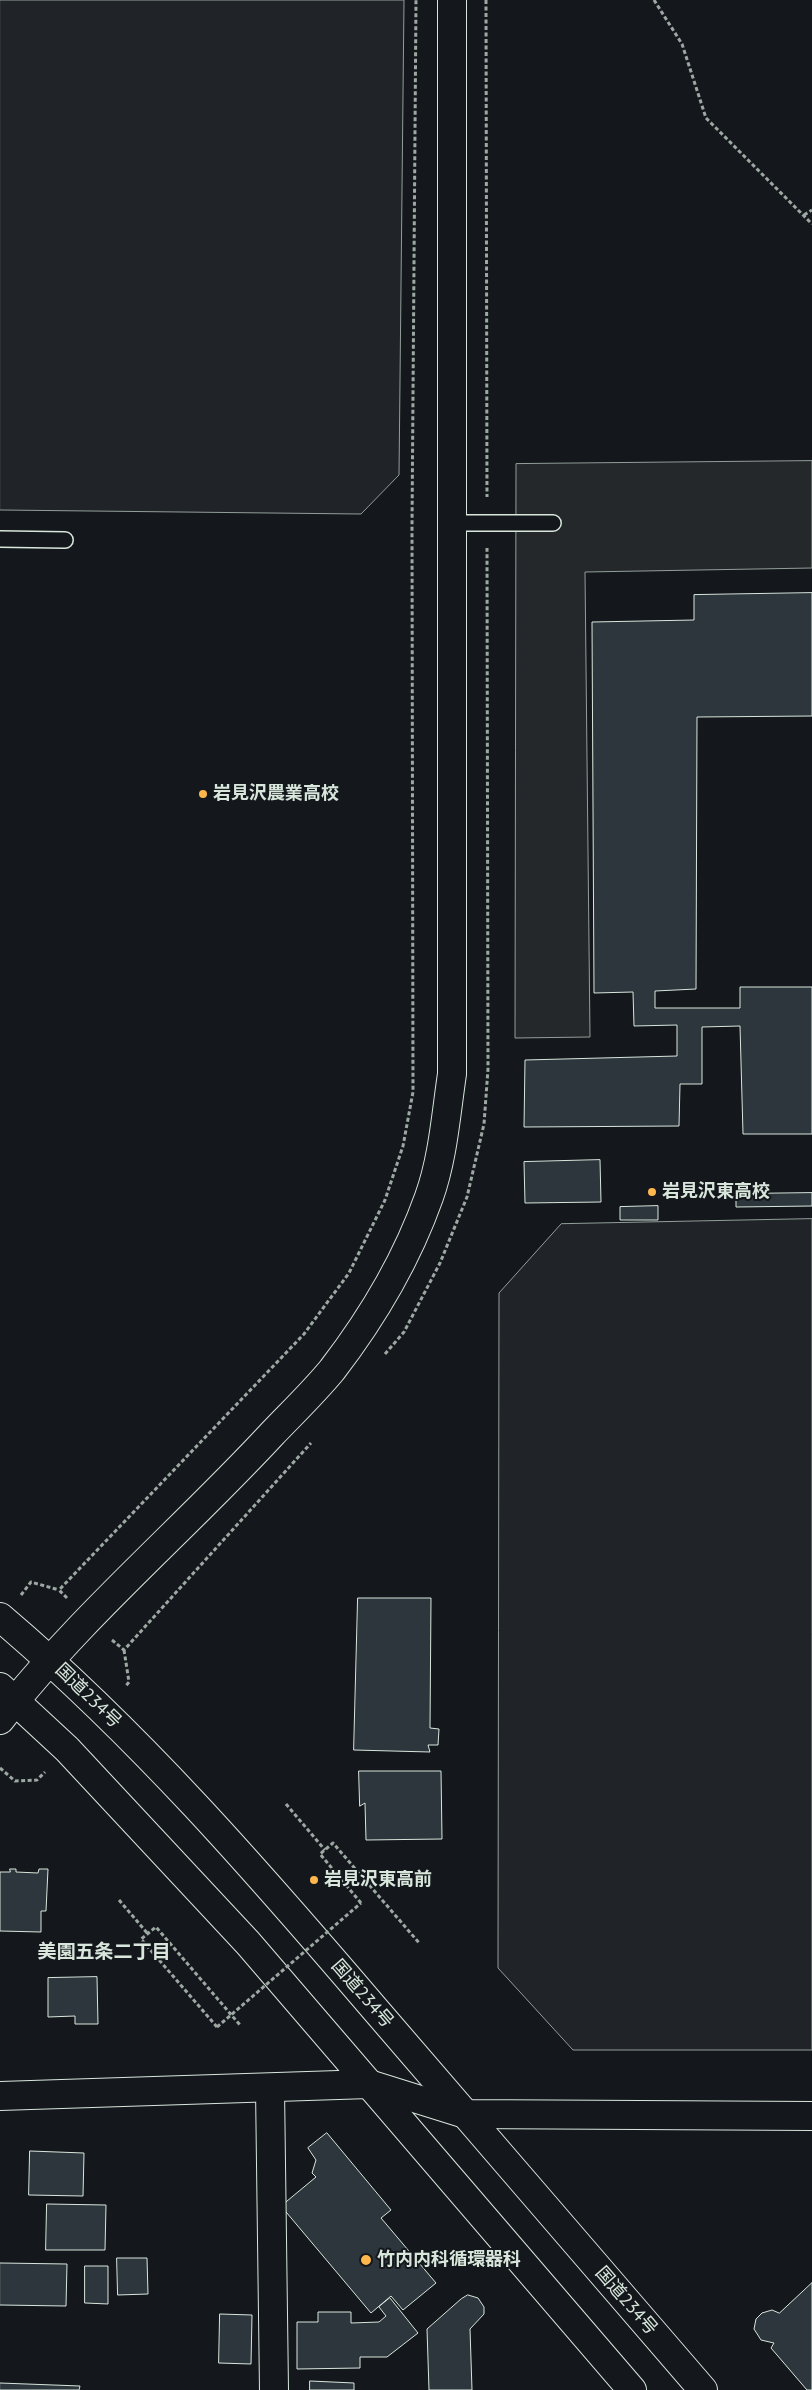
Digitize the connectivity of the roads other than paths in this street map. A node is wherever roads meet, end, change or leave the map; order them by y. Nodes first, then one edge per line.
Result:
1 (452, 0) edge
2 (453, 522) junction
3 (553, 524) dead end
4 (0, 538) edge
5 (66, 540) dead end
6 (0, 1618) edge
7 (50, 1660) junction
8 (5, 1703) edge
9 (369, 2084) junction
10 (270, 2088) junction
11 (0, 2096) edge
12 (465, 2114) junction
13 (812, 2116) edge
14 (274, 2390) edge
15 (632, 2390) edge
16 (703, 2390) edge

1 - 2 main road
2 - 3 lane
2 - 7 main road
4 - 5 lane
6 - 7 main road, 国道234号
7 - 8 main road
7 - 12 main road, 国道234号
8 - 9 main road
9 - 10 main road
9 - 12 main road
9 - 15 main road
10 - 11 main road
10 - 14 main road
12 - 13 main road
12 - 16 main road, 国道234号

